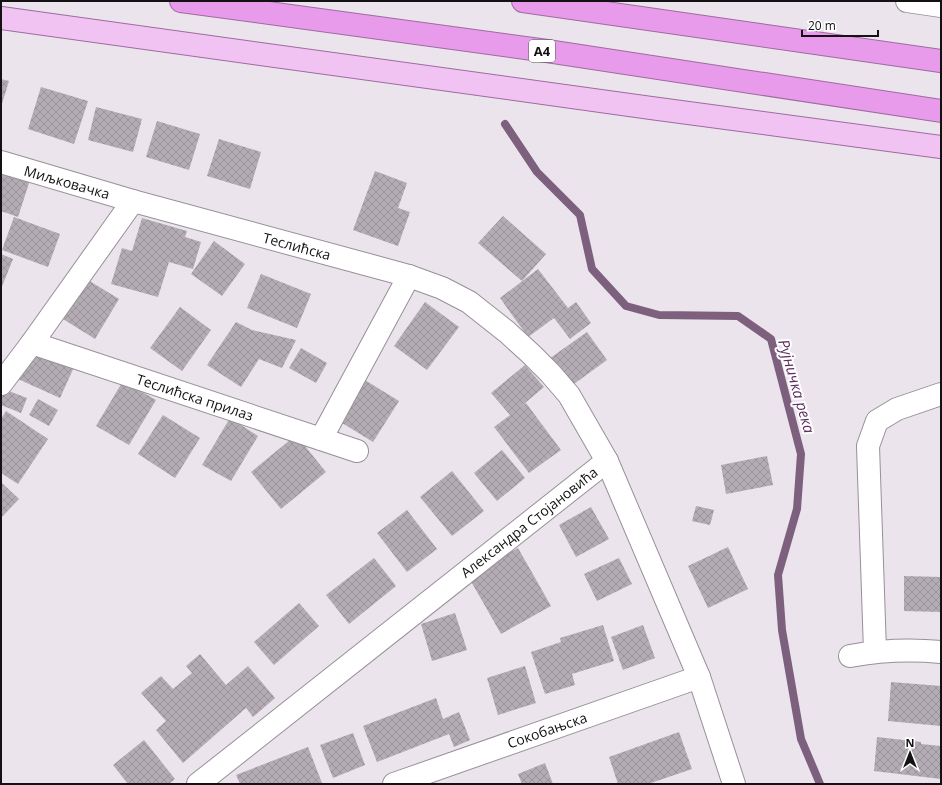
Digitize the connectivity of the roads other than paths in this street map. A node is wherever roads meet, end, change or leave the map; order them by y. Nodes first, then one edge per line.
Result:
1 (181, 1) edge
2 (523, 1) edge
3 (907, 1) edge
4 (941, 6) edge
5 (1, 18) edge
6 (941, 61) edge
7 (941, 111) edge
8 (941, 147) edge
9 (1, 162) edge
10 (133, 201) junction
11 (409, 276) junction
12 (32, 343) junction
13 (1, 384) edge
14 (941, 394) edge
15 (321, 439) junction
16 (357, 451) dead end
17 (607, 461) junction
18 (875, 651) junction
19 (941, 652) edge
20 (850, 656) dead end
21 (699, 677) junction
22 (201, 783) edge
23 (394, 784) edge
24 (734, 784) edge

1 - 7 highway, A4
2 - 6 highway
3 - 4 street
5 - 8 main road
9 - 10 street, Миљковачка
10 - 11 street, Теслићска
10 - 12 street
11 - 15 street
11 - 17 street, Теслићска
12 - 13 street
12 - 15 street, Теслићска прилаз
14 - 18 street
15 - 16 street, Теслићска прилаз
17 - 21 street, Александра Стојановића
17 - 22 street, Александра Стојановића
18 - 19 street
18 - 20 street
21 - 23 street, Сокобањска
21 - 24 street, Александра Стојановића

